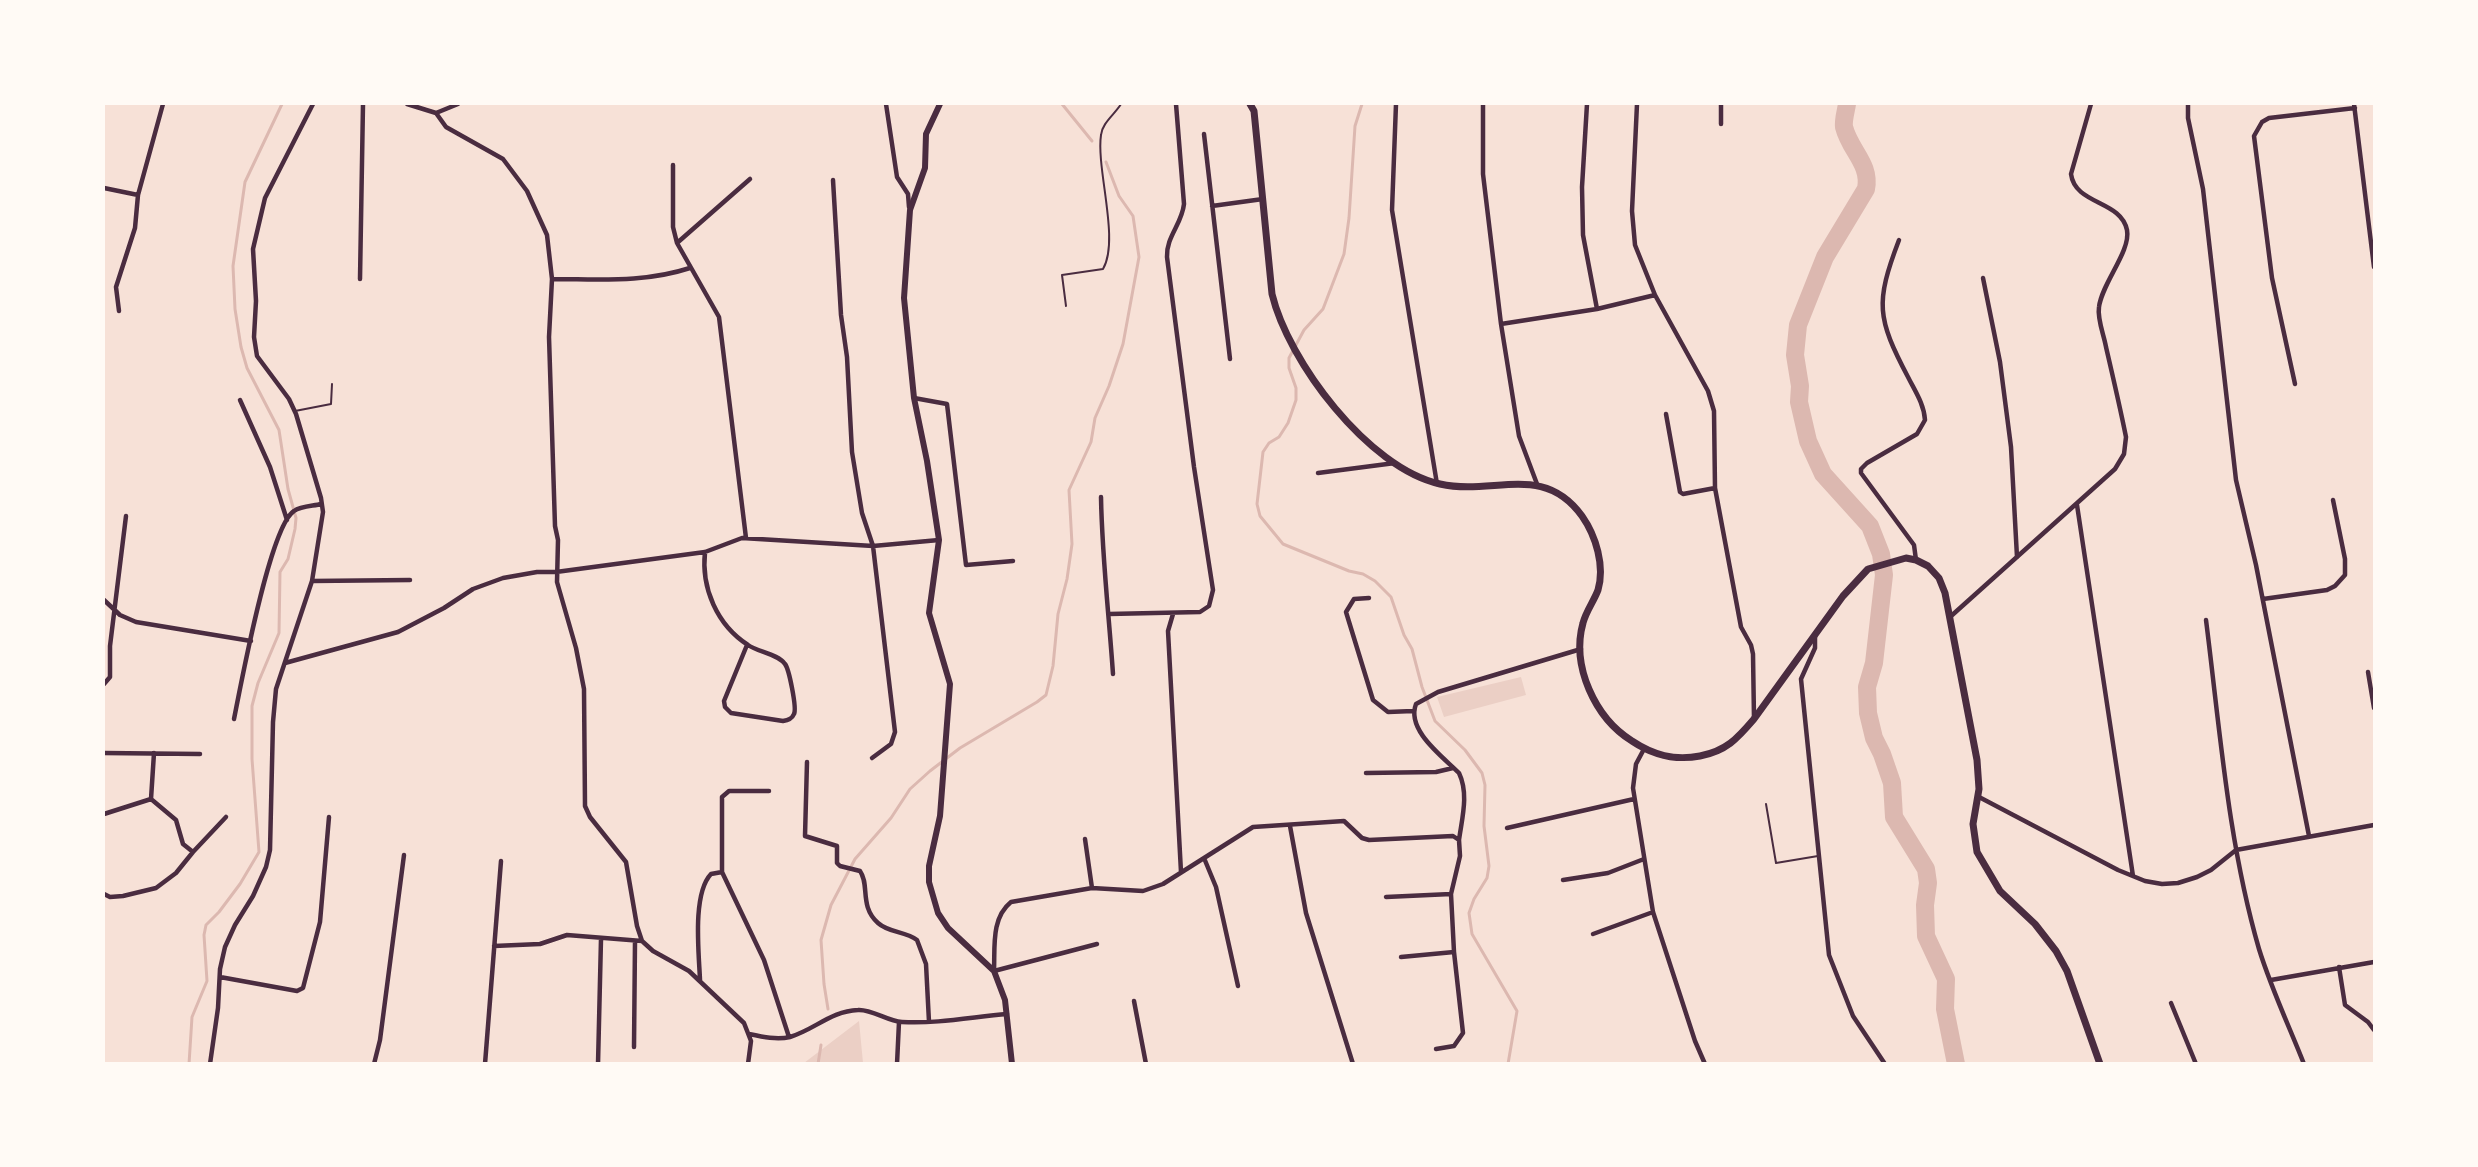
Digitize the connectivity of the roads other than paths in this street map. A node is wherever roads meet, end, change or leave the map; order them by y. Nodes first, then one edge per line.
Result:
1 (163, 104) edge
2 (313, 104) edge
3 (363, 104) edge
4 (407, 104) edge
5 (458, 104) edge
6 (886, 104) edge
7 (940, 104) edge
8 (1121, 104) edge
9 (1176, 104) edge
10 (1250, 104) edge
11 (1396, 104) edge
12 (1483, 104) edge
13 (1587, 104) edge
14 (1637, 104) edge
15 (1721, 104) edge
16 (2091, 104) edge
17 (2188, 104) edge
18 (2355, 106) edge
19 (436, 113) junction
20 (1721, 124) dead end
21 (1204, 134) dead end
22 (673, 165) dead end
23 (750, 179) dead end
24 (833, 180) dead end
25 (104, 188) edge
26 (138, 195) junction
27 (1263, 199) junction
28 (1212, 206) junction
29 (910, 210) junction
30 (1899, 240) dead end
31 (677, 243) junction
32 (2374, 267) edge
33 (690, 268) junction
34 (1983, 278) dead end
35 (360, 279) dead end
36 (552, 279) junction
37 (1655, 295) junction
38 (1066, 306) dead end
39 (1597, 309) junction
40 (119, 311) dead end
41 (1501, 324) junction
42 (1230, 359) dead end
43 (332, 384) dead end
44 (2295, 384) dead end
45 (914, 398) junction
46 (240, 400) dead end
47 (295, 411) junction
48 (1666, 414) dead end
49 (1395, 463) junction
50 (1318, 473) dead end
51 (1437, 484) junction
52 (1537, 484) junction
53 (1715, 488) junction
54 (1101, 497) dead end
55 (2333, 500) dead end
56 (321, 504) junction
57 (2077, 505) junction
58 (126, 516) dead end
59 (287, 520) junction
60 (746, 538) junction
61 (939, 540) junction
62 (873, 546) junction
63 (705, 552) junction
64 (2017, 557) junction
65 (1916, 560) junction
66 (1013, 561) dead end
67 (556, 572) junction
68 (410, 580) dead end
69 (312, 581) junction
70 (1369, 598) dead end
71 (2263, 599) junction
72 (104, 600) edge
73 (116, 611) junction
74 (1109, 614) junction
75 (1173, 614) junction
76 (1950, 617) junction
77 (2206, 620) dead end
78 (1815, 636) junction
79 (251, 641) junction
80 (747, 645) junction
81 (104, 646) edge
82 (110, 646) junction
83 (1581, 649) junction
84 (285, 663) junction
85 (2368, 672) dead end
86 (1113, 675) dead end
87 (104, 684) edge
88 (2374, 708) edge
89 (1413, 711) junction
90 (234, 719) dead end
91 (1754, 719) junction
92 (1644, 749) junction
93 (104, 753) edge
94 (154, 753) junction
95 (200, 754) dead end
96 (872, 758) dead end
97 (807, 762) dead end
98 (1453, 768) junction
99 (1366, 773) dead end
100 (769, 790) dead end
101 (1979, 796) junction
102 (1634, 799) junction
103 (151, 800) junction
104 (1766, 804) dead end
105 (104, 814) edge
106 (329, 817) dead end
107 (226, 818) dead end
108 (2374, 825) edge
109 (1290, 826) junction
110 (1507, 828) dead end
111 (2309, 836) junction
112 (1085, 839) dead end
113 (1459, 840) junction
114 (2236, 850) junction
115 (193, 852) junction
116 (404, 855) dead end
117 (1819, 856) junction
118 (1204, 858) junction
119 (1644, 859) junction
120 (501, 861) dead end
121 (722, 872) junction
122 (1181, 873) junction
123 (2133, 876) junction
124 (1563, 880) dead end
125 (1092, 888) junction
126 (104, 894) edge
127 (1451, 894) junction
128 (1386, 897) dead end
129 (1653, 912) junction
130 (1593, 934) dead end
131 (601, 939) junction
132 (635, 941) junction
133 (642, 941) junction
134 (1097, 944) dead end
135 (494, 946) junction
136 (1454, 952) junction
137 (1401, 957) dead end
138 (2374, 962) edge
139 (2339, 968) junction
140 (994, 971) junction
141 (220, 977) junction
142 (2271, 980) junction
143 (700, 981) junction
144 (1238, 986) dead end
145 (1134, 1000) dead end
146 (2171, 1003) dead end
147 (1007, 1014) junction
148 (899, 1022) junction
149 (929, 1022) junction
150 (2374, 1030) edge
151 (749, 1034) junction
152 (789, 1037) junction
153 (634, 1047) dead end
154 (1436, 1049) dead end
155 (210, 1064) edge
156 (374, 1064) edge
157 (485, 1064) edge
158 (598, 1064) edge
159 (748, 1064) edge
160 (897, 1064) edge
161 (1012, 1064) edge
162 (1146, 1064) edge
163 (1353, 1064) edge
164 (1705, 1064) edge
165 (1885, 1064) edge
166 (2100, 1064) edge
167 (2196, 1064) edge
168 (2304, 1064) edge

1 - 26 street
2 - 47 street
3 - 35 street
4 - 19 street
5 - 19 street
6 - 29 street
7 - 29 main road
8 - 38 lane
9 - 75 street
10 - 27 main road
11 - 51 street
12 - 41 street
13 - 39 street
14 - 37 street
15 - 20 street
16 - 57 street
17 - 71 street
18 - 32 street
18 - 44 street
19 - 36 street
21 - 28 street
22 - 31 street
23 - 31 street
24 - 62 street
25 - 26 street
26 - 40 street
27 - 28 street
27 - 49 main road
28 - 42 street
29 - 45 main road
30 - 65 street
31 - 33 street
33 - 36 street
33 - 60 street
34 - 64 street
36 - 67 street
37 - 39 street
37 - 53 street
39 - 41 street
41 - 52 street
43 - 47 lane
45 - 61 main road
45 - 66 street
46 - 59 street
47 - 56 street
48 - 53 street
49 - 50 street
49 - 51 main road
51 - 52 main road
52 - 83 main road
53 - 91 street
54 - 74 street
55 - 71 street
56 - 59 street
56 - 69 street
57 - 64 street
57 - 123 street
58 - 73 street
59 - 79 street
60 - 62 street
60 - 63 street
61 - 62 street
61 - 140 main road
62 - 96 street
63 - 67 street
63 - 80 street
64 - 76 street
65 - 76 main road
65 - 78 main road
67 - 84 street
67 - 133 street
68 - 69 street
69 - 84 street
70 - 89 street
71 - 111 street
72 - 73 street
73 - 79 street
73 - 82 street
74 - 75 street
74 - 86 street
75 - 122 street
76 - 101 main road
77 - 114 street
78 - 91 main road
78 - 117 street
79 - 90 street
80 - 80 street
81 - 82 street
82 - 87 street
83 - 89 street
83 - 92 main road
84 - 141 street
85 - 88 street
89 - 98 street
91 - 92 main road
92 - 102 street
93 - 94 street
94 - 95 street
94 - 103 street
97 - 149 street
98 - 99 street
98 - 113 street
100 - 121 street
101 - 123 street
101 - 166 main road
102 - 110 street
102 - 119 street
103 - 105 street
103 - 115 street
104 - 117 lane
106 - 141 street
107 - 115 street
108 - 111 street
109 - 113 street
109 - 118 street
109 - 163 street
111 - 114 street
112 - 125 street
113 - 127 street
114 - 123 street
114 - 142 street
115 - 126 street
116 - 156 street
117 - 165 street
118 - 122 street
118 - 144 street
119 - 124 street
119 - 129 street
120 - 135 street
121 - 143 street
121 - 152 street
122 - 125 street
125 - 140 street
127 - 128 street
127 - 136 street
129 - 130 street
129 - 164 street
131 - 132 street
131 - 135 street
131 - 158 street
132 - 133 street
132 - 153 street
133 - 143 street
134 - 140 street
135 - 157 street
136 - 137 street
136 - 154 street
138 - 139 street
139 - 142 street
139 - 150 street
140 - 147 main road
141 - 155 street
142 - 168 street
143 - 151 street
145 - 162 street
146 - 167 street
147 - 149 street
147 - 161 main road
148 - 149 street
148 - 152 street
148 - 160 street
151 - 152 street
151 - 159 street

